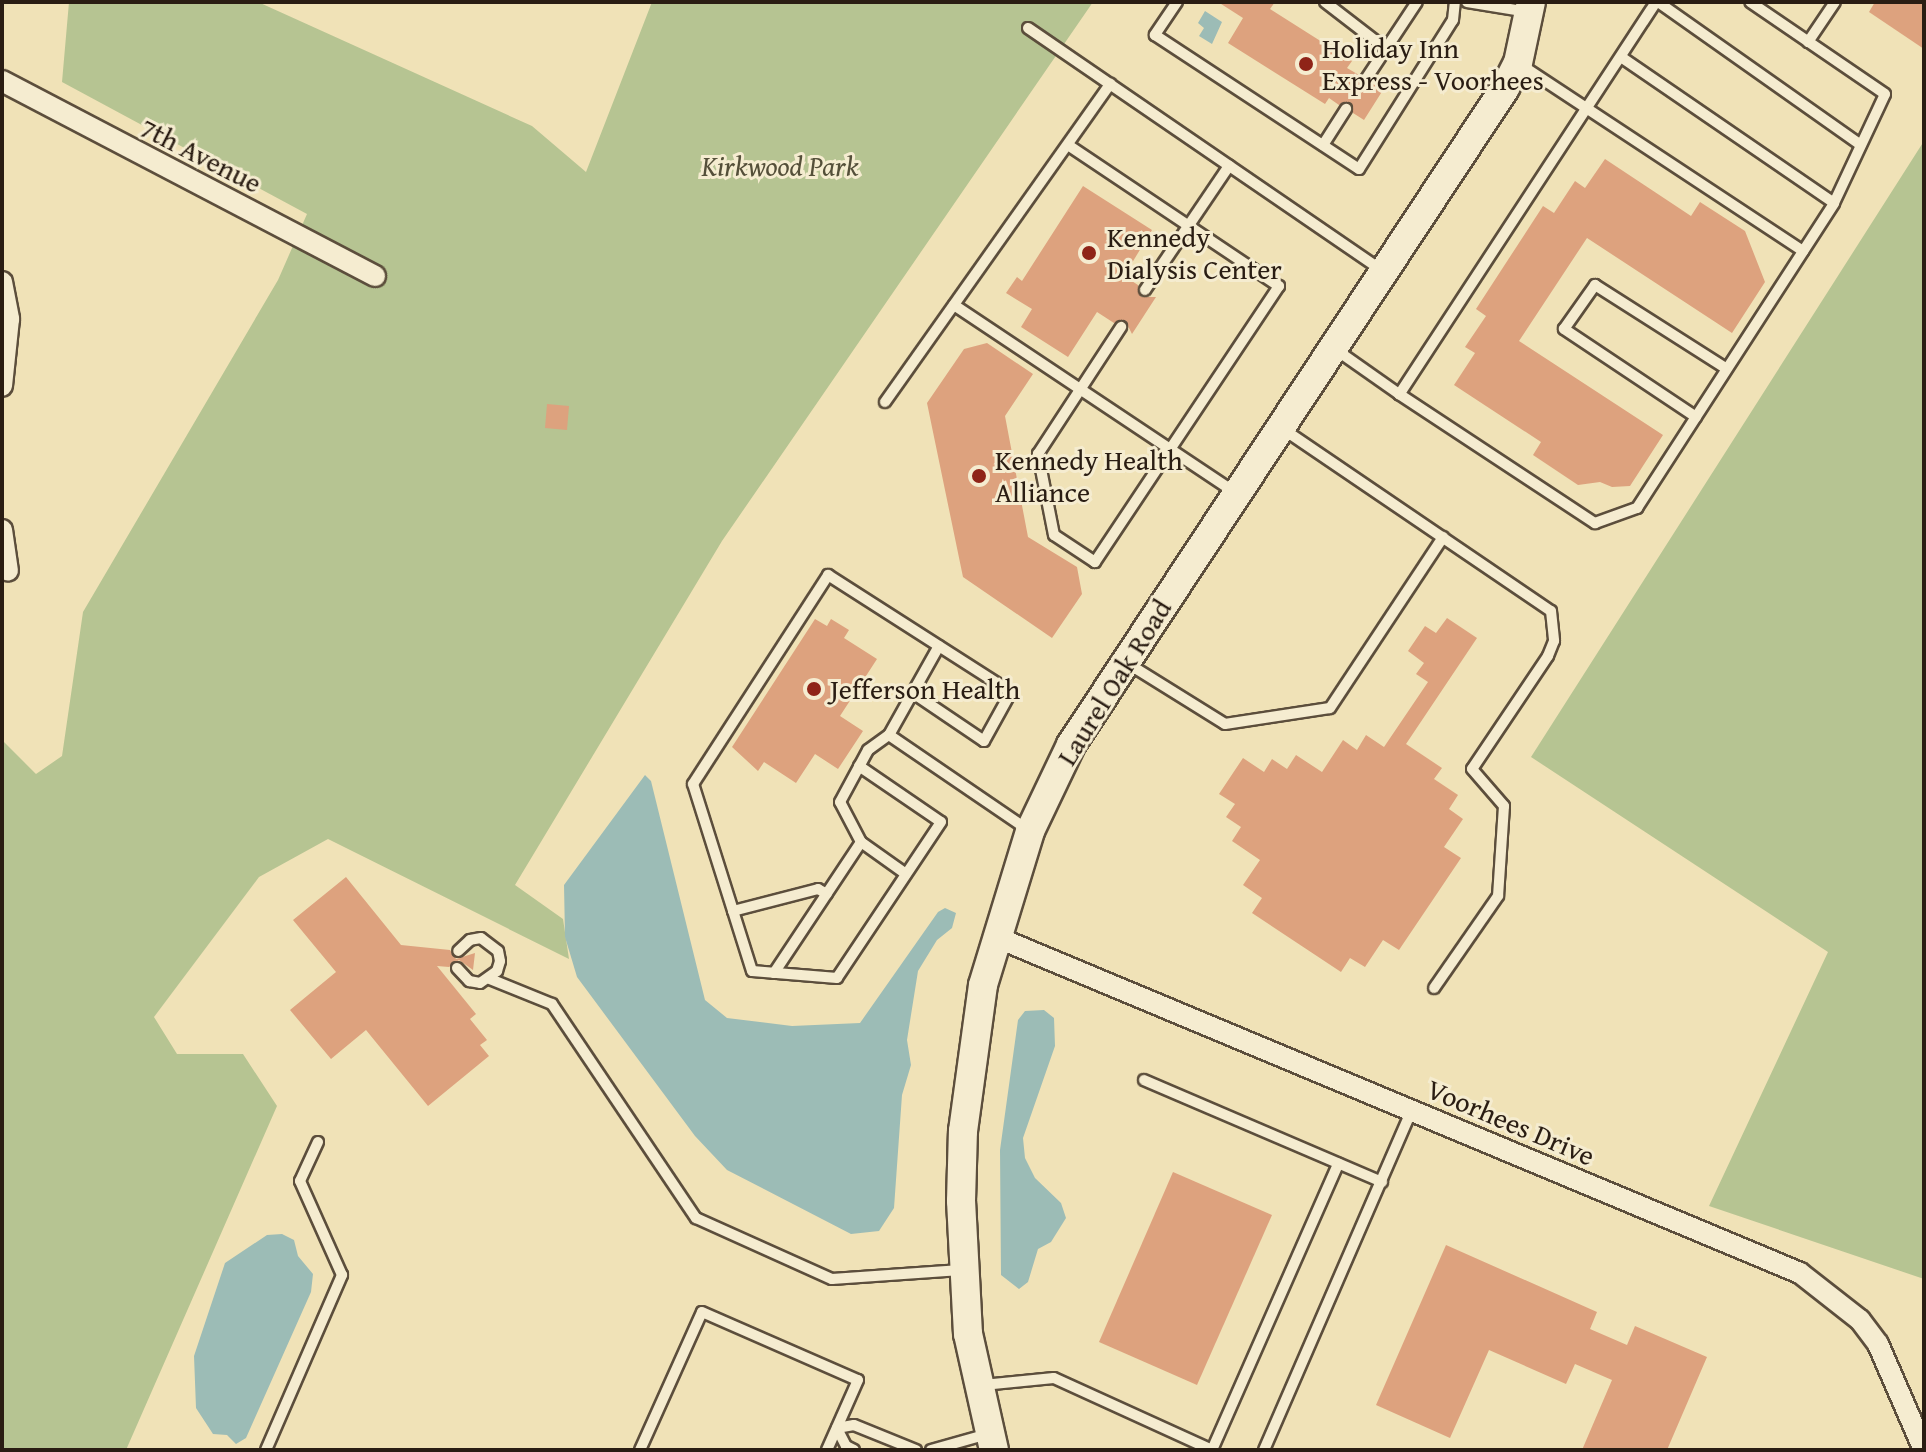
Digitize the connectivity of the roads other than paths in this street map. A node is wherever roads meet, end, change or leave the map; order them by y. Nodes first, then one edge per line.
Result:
1 (1177, 2) edge
2 (1325, 2) edge
3 (1417, 2) edge
4 (1455, 2) edge
5 (1467, 2) edge
6 (1657, 2) edge
7 (1751, 2) edge
8 (1835, 2) edge
9 (1530, 7) edge
10 (1028, 28) dead end
11 (1808, 42) junction
12 (1386, 49) junction
13 (1621, 57) junction
14 (1518, 63) junction
15 (1366, 79) dead end
16 (2, 81) edge
17 (1110, 84) junction
18 (1588, 106) junction
19 (1346, 109) dead end
20 (1068, 145) junction
21 (1323, 145) junction
22 (1861, 145) junction
23 (1229, 166) junction
24 (1834, 203) junction
25 (1189, 226) junction
26 (1803, 251) junction
27 (1386, 273) junction
28 (375, 276) dead end
29 (2, 282) edge
30 (1145, 290) dead end
31 (954, 305) junction
32 (1121, 327) dead end
33 (1335, 349) junction
34 (1727, 369) junction
35 (2, 386) edge
36 (1081, 389) junction
37 (1399, 394) junction
38 (885, 402) dead end
39 (1696, 417) junction
40 (1281, 428) junction
41 (1170, 449) junction
42 (1236, 493) junction
43 (2, 530) edge
44 (1443, 537) junction
45 (8, 571) dead end
46 (939, 646) junction
47 (1125, 662) junction
48 (913, 693) junction
49 (889, 735) junction
50 (859, 766) junction
51 (1030, 831) junction
52 (861, 842) junction
53 (906, 874) junction
54 (827, 894) junction
55 (733, 911) junction
56 (996, 937) junction
57 (458, 951) dead end
58 (457, 968) dead end
59 (774, 973) junction
60 (490, 979) junction
61 (1434, 988) dead end
62 (1144, 1080) dead end
63 (1412, 1110) junction
64 (318, 1142) dead end
65 (1338, 1164) junction
66 (1382, 1182) junction
67 (963, 1270) junction
68 (977, 1386) junction
69 (837, 1428) junction
70 (991, 1442) edge
71 (266, 1450) edge
72 (640, 1450) edge
73 (827, 1450) edge
74 (854, 1450) edge
75 (916, 1450) edge
76 (931, 1450) edge
77 (1264, 1450) edge
78 (1924, 1450) edge

1 - 21 lane
2 - 12 lane
3 - 12 lane
4 - 21 lane
5 - 9 lane
6 - 13 lane
6 - 22 lane
7 - 11 lane
8 - 11 lane
9 - 14 street, Laurel Oak Road
10 - 17 lane
11 - 22 lane
12 - 15 lane
13 - 18 lane
13 - 24 lane
14 - 18 lane
14 - 27 street, Laurel Oak Road
16 - 28 street, 7th Avenue
17 - 20 lane
17 - 23 lane
18 - 26 lane
18 - 37 lane
19 - 21 lane
20 - 25 lane
20 - 31 lane
22 - 24 lane
23 - 25 lane
23 - 27 lane
24 - 26 lane
25 - 30 lane
25 - 41 lane
26 - 34 lane
27 - 33 street, Laurel Oak Road
29 - 35 street
31 - 36 lane
31 - 38 lane
32 - 36 lane
33 - 37 lane
33 - 40 street, Laurel Oak Road
34 - 39 lane
34 - 39 lane
36 - 41 lane
36 - 41 lane
37 - 39 lane
40 - 42 street, Laurel Oak Road
40 - 44 lane
41 - 42 lane
42 - 47 street, Laurel Oak Road
43 - 45 street
44 - 47 lane
44 - 61 lane
46 - 48 lane
46 - 48 lane
46 - 55 lane
47 - 51 street, Laurel Oak Road
48 - 49 lane
49 - 50 lane
49 - 51 lane
50 - 52 lane
50 - 53 lane
51 - 56 street, Laurel Oak Road
52 - 53 lane
52 - 54 lane
53 - 59 lane
54 - 55 lane
54 - 59 lane
55 - 59 lane
56 - 63 street, Voorhees Drive
56 - 67 street, Laurel Oak Road
57 - 60 lane
58 - 60 lane
60 - 67 lane
62 - 65 lane
63 - 66 lane
63 - 78 street, Voorhees Drive
64 - 71 lane
65 - 66 lane
65 - 68 lane
66 - 77 lane
67 - 68 street, Laurel Oak Road
68 - 70 street, Laurel Oak Road
69 - 72 lane
69 - 73 lane
69 - 74 lane
69 - 75 lane
70 - 76 lane

